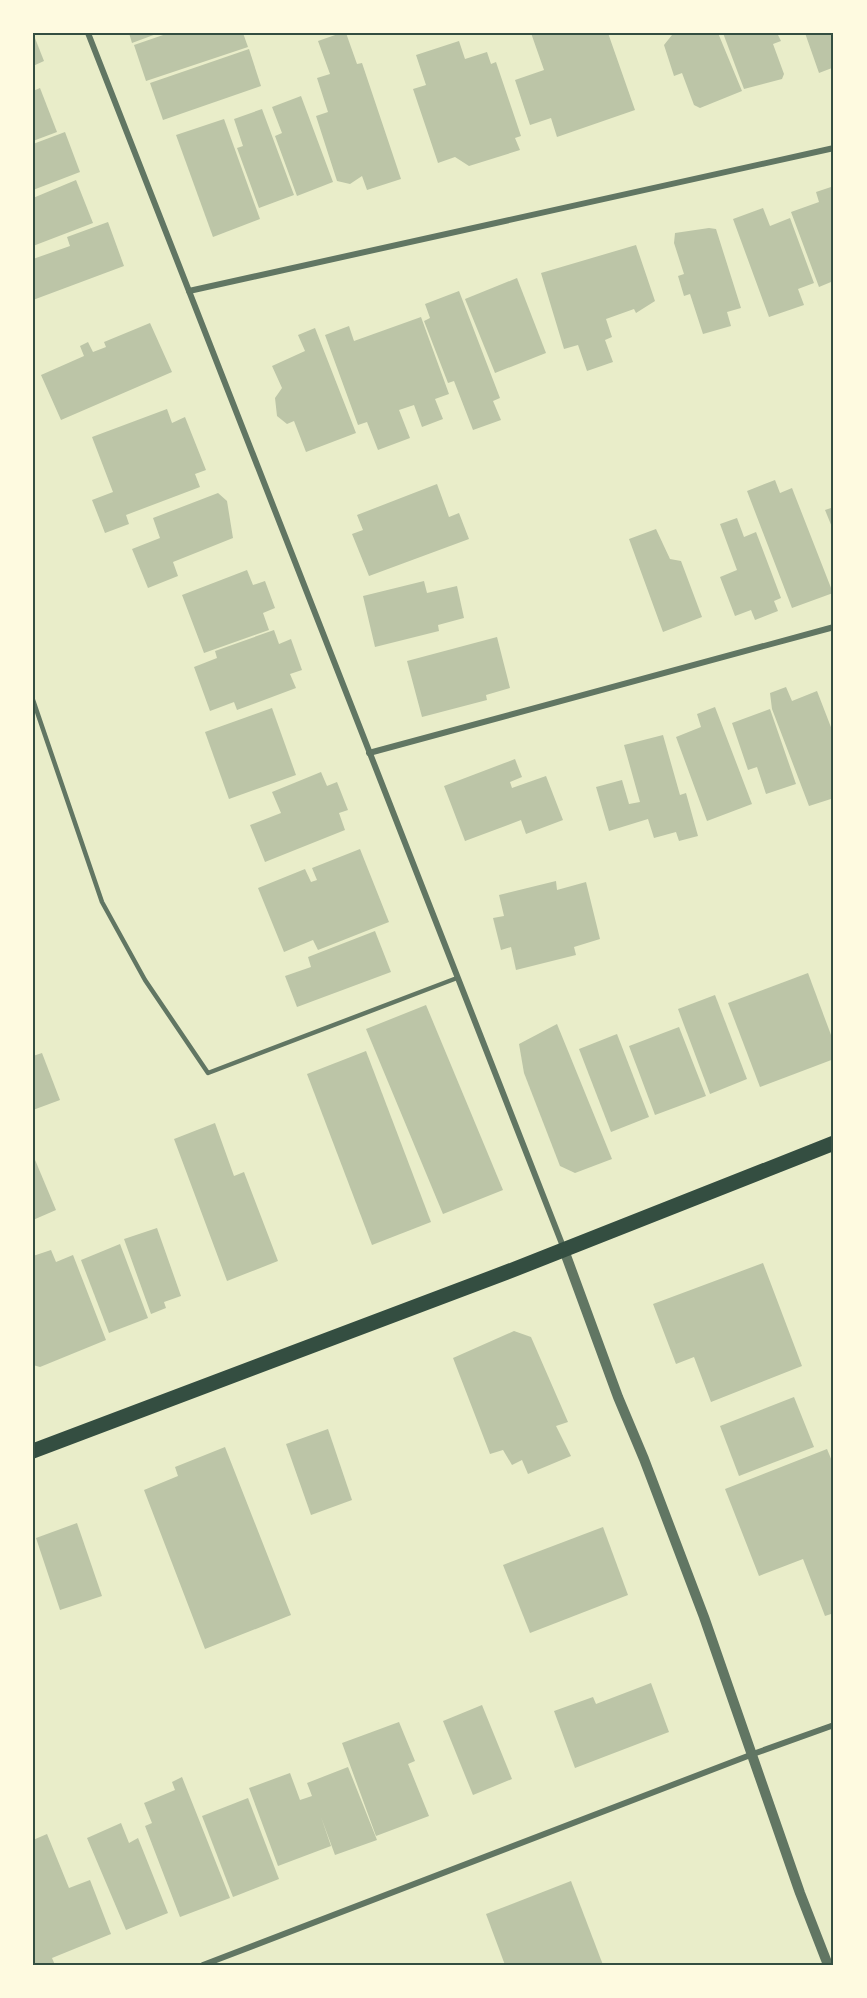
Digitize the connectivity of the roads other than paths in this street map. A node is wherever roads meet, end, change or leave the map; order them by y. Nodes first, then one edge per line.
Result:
1 (88, 33) edge
2 (834, 148) edge
3 (189, 291) junction
4 (834, 627) edge
5 (33, 700) edge
6 (369, 753) junction
7 (457, 978) junction
8 (834, 1143) edge
9 (564, 1250) junction
10 (33, 1451) edge
11 (834, 1725) edge
12 (753, 1754) junction
13 (203, 1965) edge
14 (828, 1965) edge

1 - 3 street
2 - 3 street
3 - 6 street
4 - 6 street
5 - 7 lane
6 - 7 street
7 - 9 street
8 - 9 main road
9 - 10 main road
9 - 12 street
11 - 12 street
12 - 13 street
12 - 14 street

